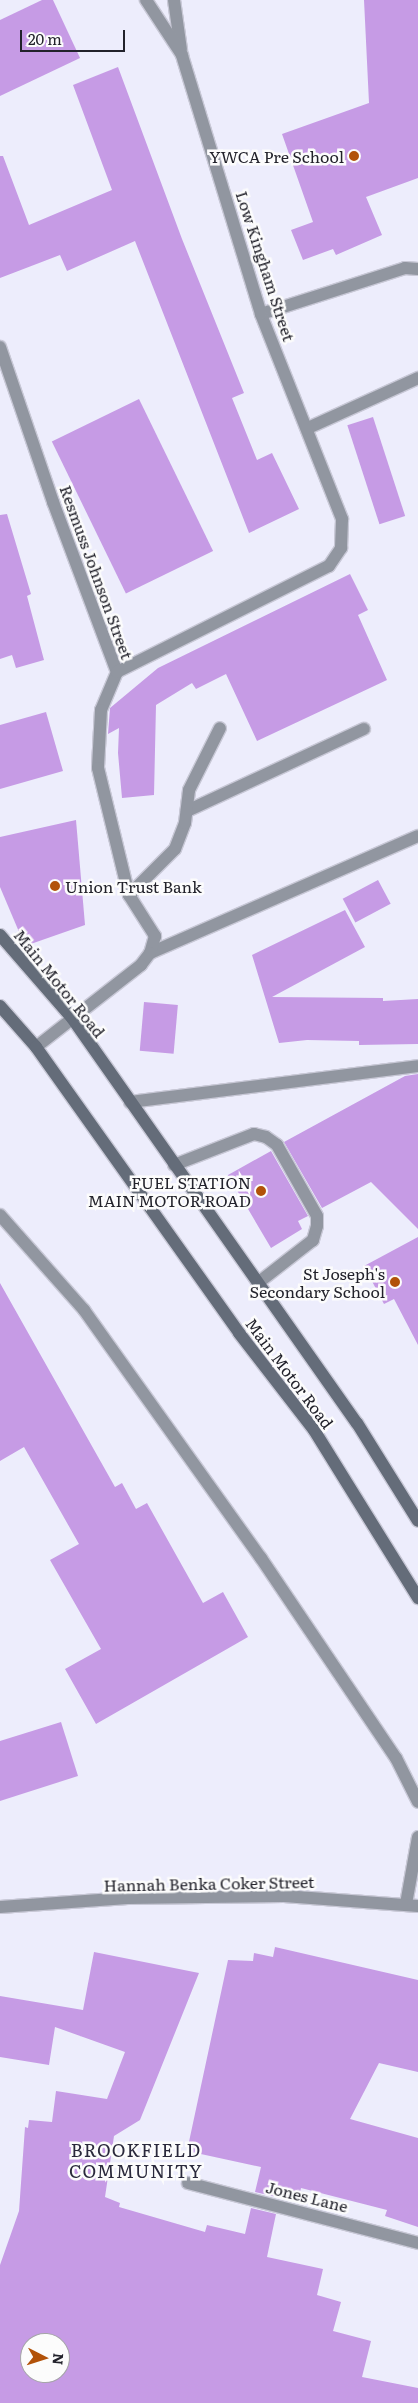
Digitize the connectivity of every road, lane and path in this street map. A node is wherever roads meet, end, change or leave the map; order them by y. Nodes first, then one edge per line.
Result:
1 (146, 0) edge
2 (174, 0) edge
3 (182, 54) junction
4 (418, 269) edge
5 (262, 314) junction
6 (0, 347) edge
7 (418, 378) edge
8 (308, 428) junction
9 (117, 672) junction
10 (220, 728) dead end
11 (364, 729) dead end
12 (187, 812) junction
13 (418, 836) edge
14 (129, 895) junction
15 (0, 935) edge
16 (150, 953) junction
17 (0, 1006) edge
18 (72, 1018) junction
19 (36, 1047) junction
20 (418, 1066) edge
21 (130, 1102) junction
22 (174, 1165) junction
23 (0, 1215) edge
24 (258, 1283) junction
25 (418, 1522) edge
26 (418, 1598) edge
27 (418, 1802) edge
28 (418, 1837) edge
29 (412, 1905) edge
30 (0, 1907) edge
31 (188, 2182) dead end
32 (418, 2243) edge

1 - 3 street, Low Kingham Street
2 - 3 street
3 - 5 street, Low Kingham Street
4 - 5 street
5 - 8 street, Low Kingham Street
6 - 9 street, Resmuss Johnson Street
7 - 8 street
8 - 9 street, Low Kingham Street
9 - 14 street, Resmuss Johnson Street
10 - 12 street
11 - 12 street
12 - 14 street
13 - 16 street
14 - 16 street, Resmuss Johnson Street
15 - 18 main road, Main Motor Road
16 - 18 street
17 - 19 main road, Main Motor Road
18 - 19 street
18 - 21 main road, Main Motor Road
19 - 26 main road, Main Motor Road
20 - 21 street
21 - 22 main road, Main Motor Road
22 - 24 main road, Main Motor Road
22 - 24 street
23 - 27 street
24 - 25 main road, Main Motor Road
28 - 29 street
29 - 30 street, Hannah Benka Coker Street
31 - 32 street, Jones Lane

